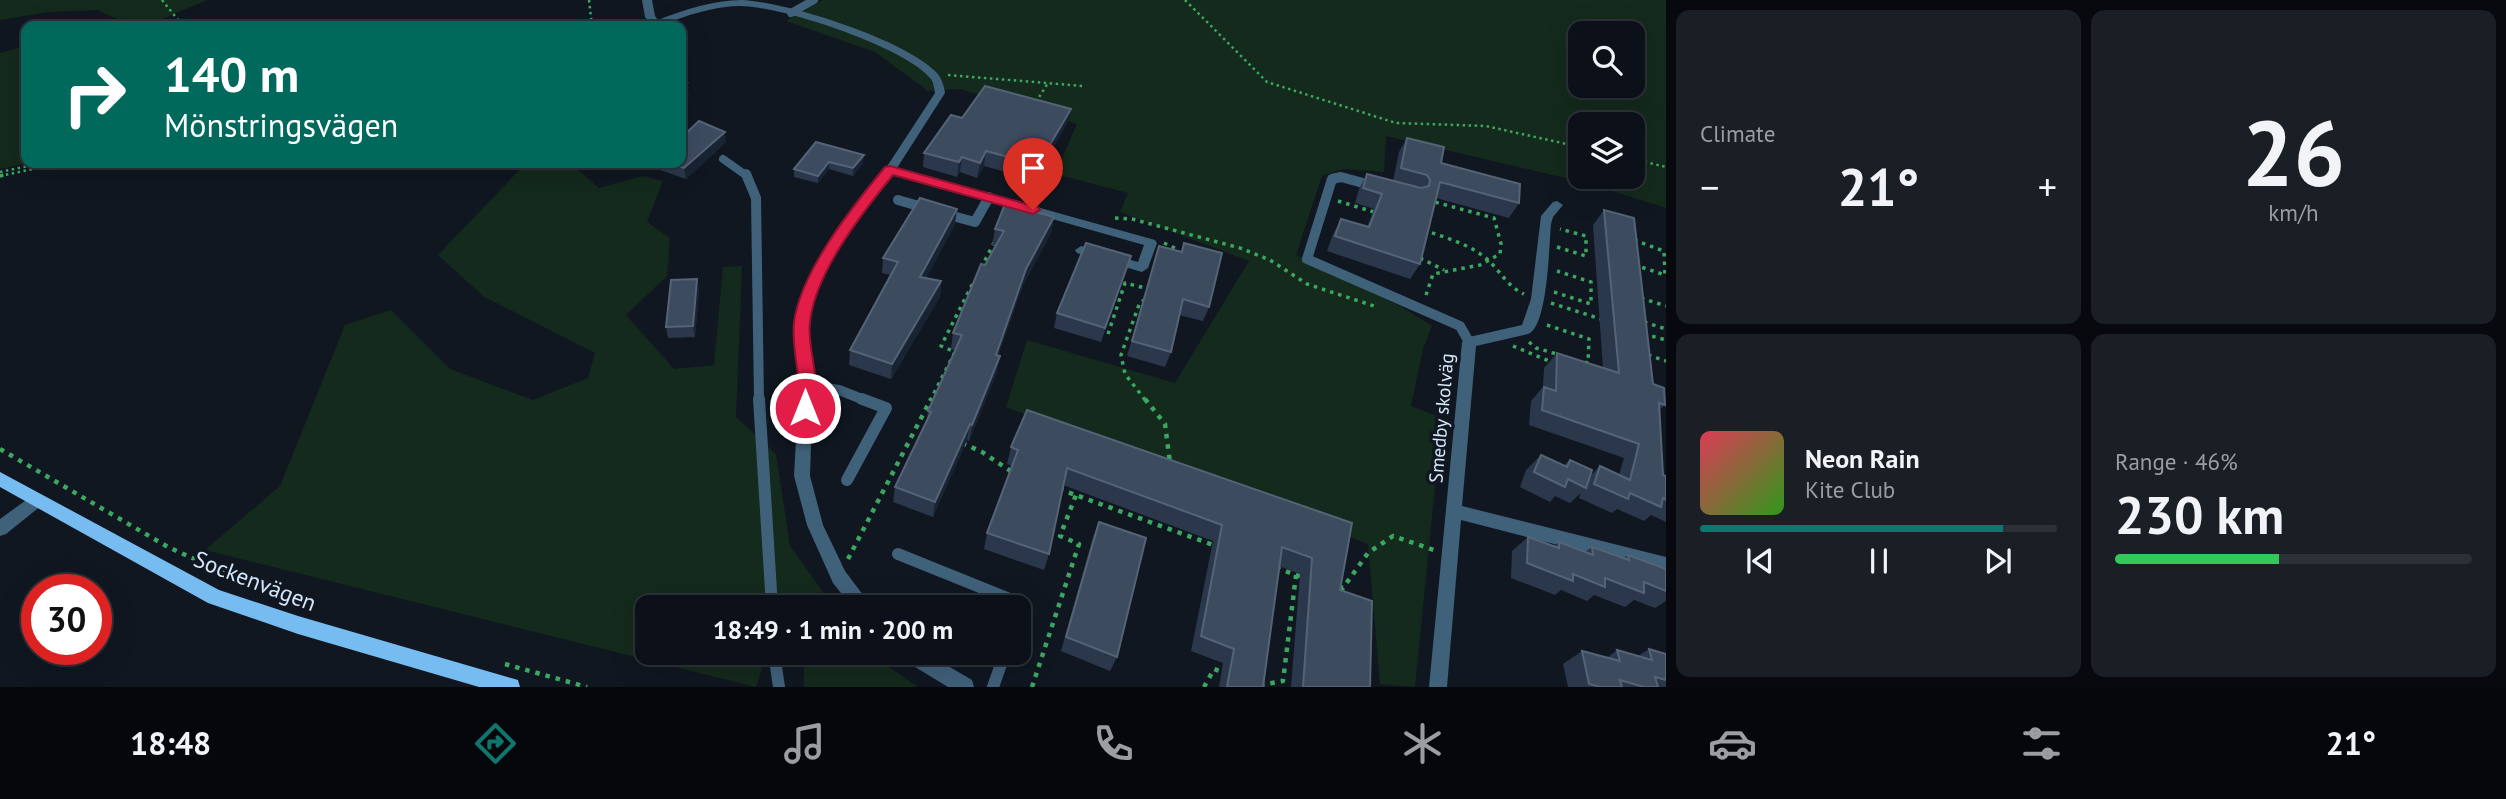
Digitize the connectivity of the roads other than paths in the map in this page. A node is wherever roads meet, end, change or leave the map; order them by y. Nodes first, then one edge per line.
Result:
1 (647, 0) edge
2 (814, 0) edge
3 (746, 1) edge
4 (791, 13) junction
5 (652, 21) edge
6 (668, 21) edge
7 (723, 159) dead end
8 (890, 170) junction
9 (1390, 190) edge
10 (989, 197) junction
11 (898, 200) dead end
12 (1556, 205) dead end
13 (1081, 250) edge
14 (1469, 342) junction
15 (807, 385) junction
16 (0, 479) edge
17 (847, 480) dead end
18 (36, 500) junction
19 (1453, 511) junction
20 (0, 529) edge
21 (898, 554) dead end
22 (1666, 565) edge
23 (771, 595) edge
24 (853, 595) edge
25 (1000, 595) edge
26 (776, 665) edge
27 (929, 665) edge
28 (1001, 665) edge
29 (511, 687) edge
30 (779, 687) edge
31 (965, 687) edge
32 (993, 687) edge
33 (1438, 687) edge

1 - 5 street
2 - 4 lane
3 - 4 street
3 - 6 street
4 - 8 street
7 - 23 lane
8 - 10 street
8 - 15 street
9 - 14 lane
10 - 11 lane
10 - 13 street
12 - 14 street, Smedby skolväg
14 - 19 street, Smedby skolväg
15 - 17 lane
15 - 24 street
16 - 18 street, Sockenvägen
18 - 20 street
18 - 29 street, Sockenvägen
19 - 22 street
19 - 33 street, Smedby skolväg
21 - 25 lane
26 - 30 lane
27 - 31 street
28 - 32 lane

